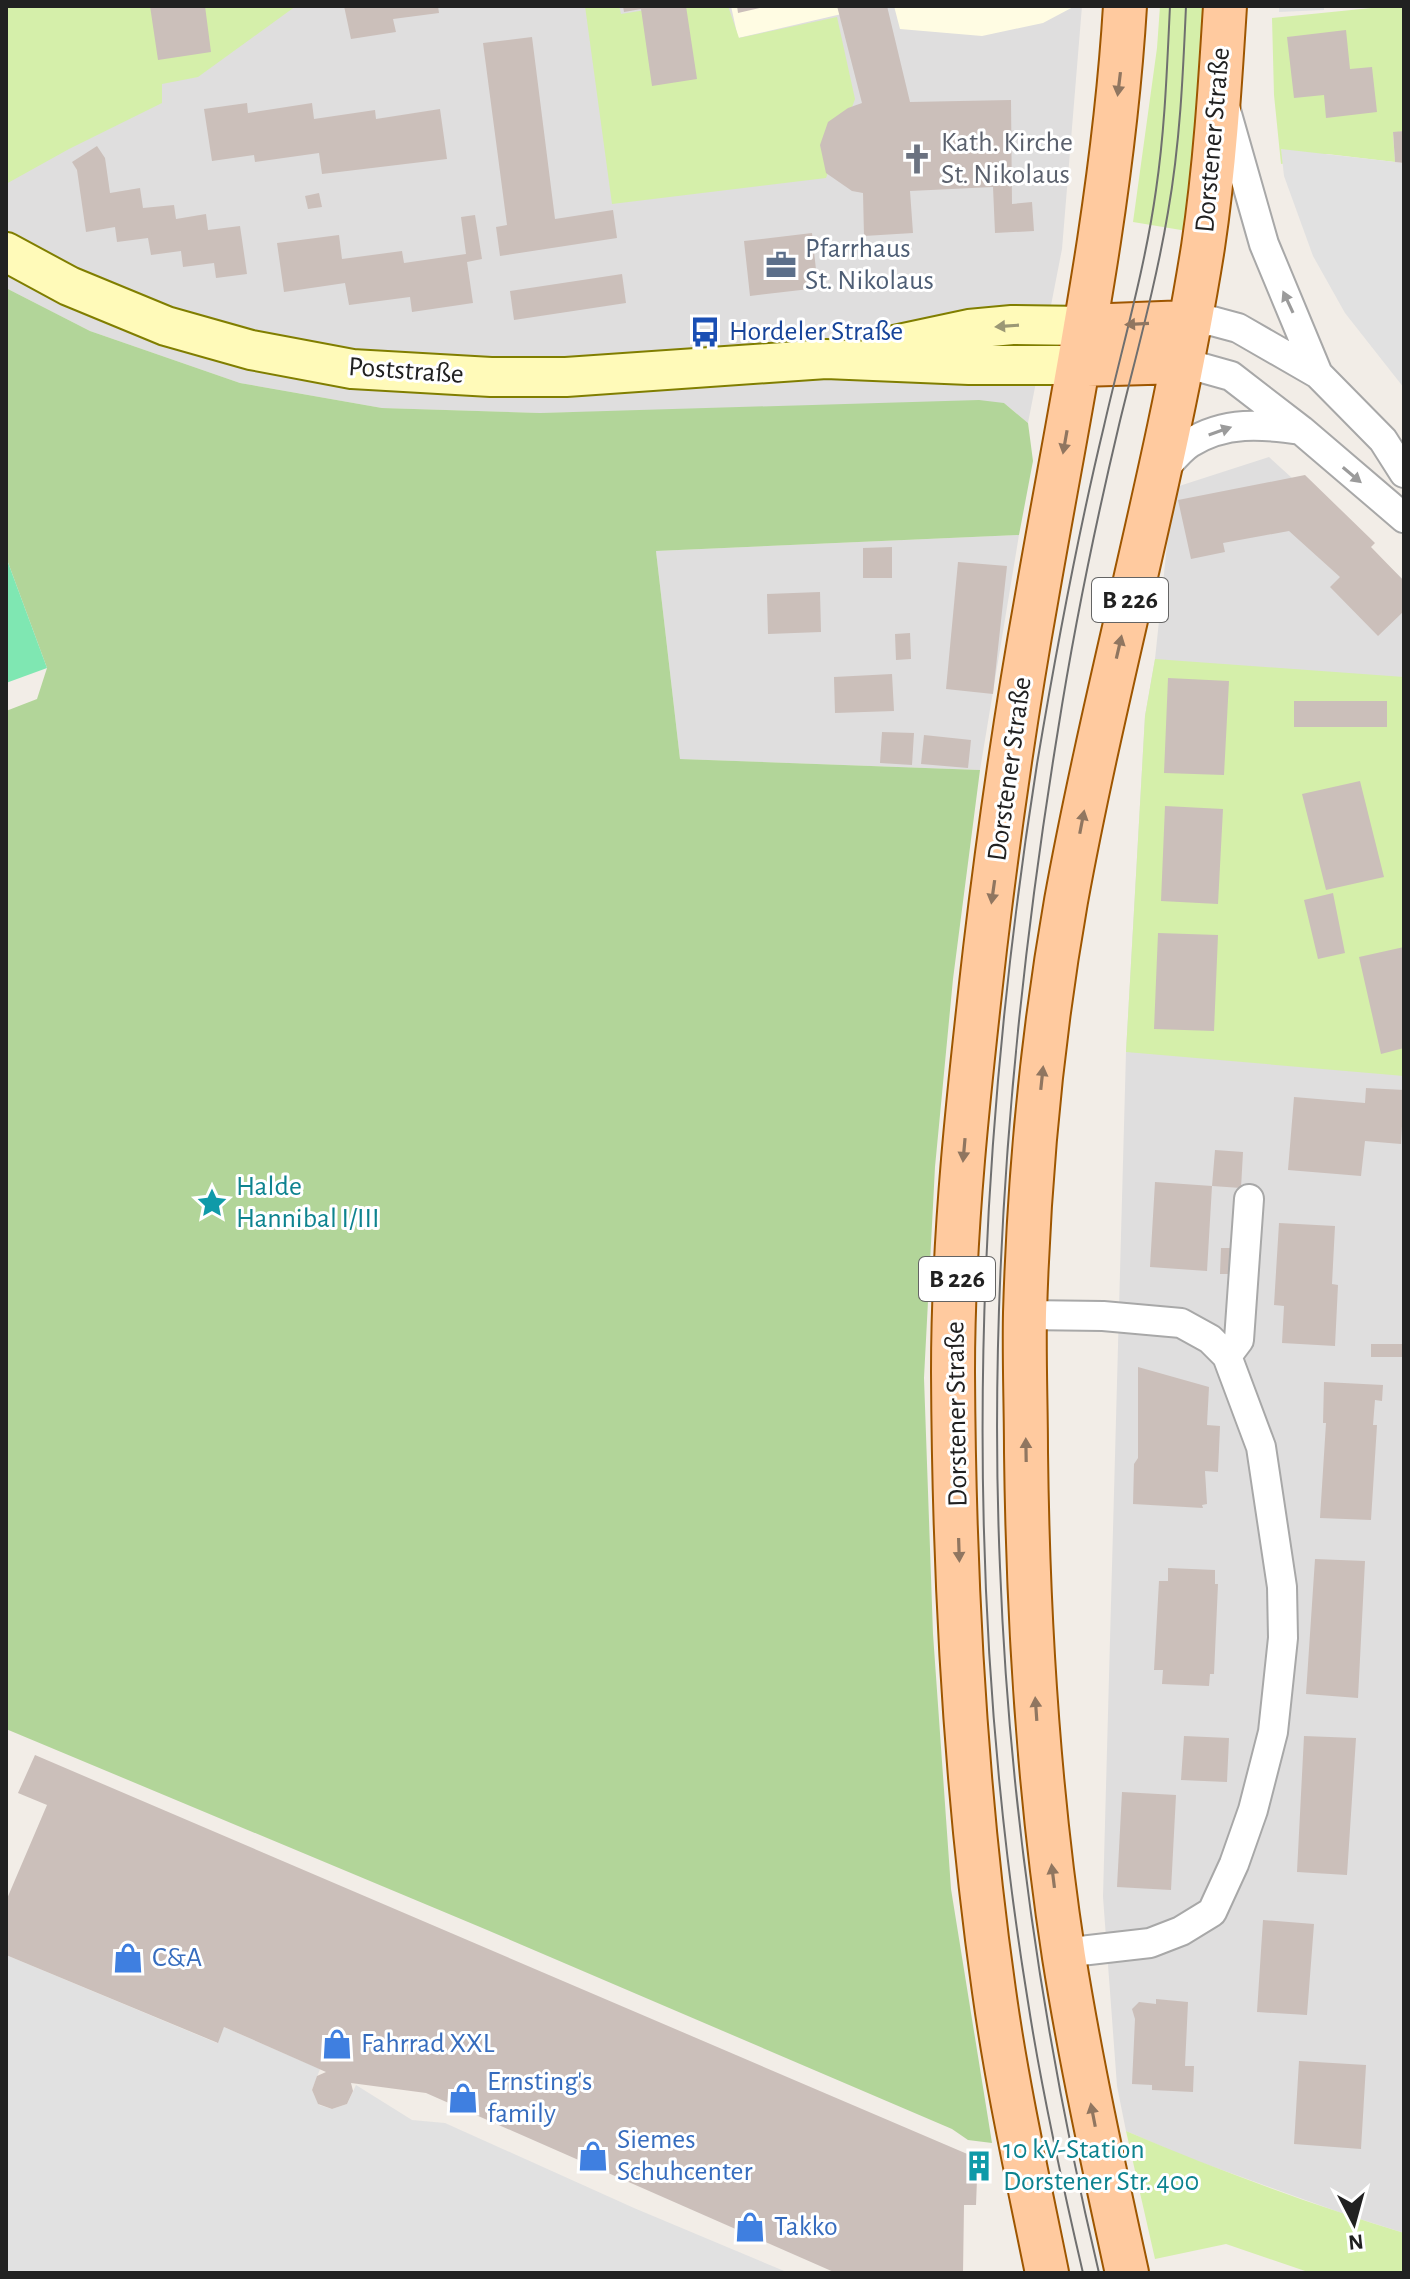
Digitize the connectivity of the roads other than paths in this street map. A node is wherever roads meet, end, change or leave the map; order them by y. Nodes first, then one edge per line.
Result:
1 (1125, 6) edge
2 (1225, 6) edge
3 (1220, 91) junction
4 (6, 252) edge
5 (1188, 322) junction
6 (1082, 345) junction
7 (1181, 362) junction
8 (1318, 374) junction
9 (1301, 430) junction
10 (1404, 473) edge
11 (1158, 476) junction
12 (1404, 518) edge
13 (1249, 1199) dead end
14 (1025, 1315) junction
15 (1227, 1356) junction
16 (1063, 1953) junction
17 (1047, 2273) edge
18 (1127, 2273) edge

1 -> 6 main road, Dorstener Straße / B 226
2 - 3 main road, Dorstener Straße / B 226
3 - 5 main road, Dorstener Straße / B 226
8 -> 3 street
4 - 6 street, Poststraße
5 -> 6 main road
5 - 7 main road, Dorstener Straße / B 226
5 - 8 street
6 - 7 main road
6 -> 17 main road, Dorstener Straße / B 226
7 - 9 street
7 - 11 main road, Dorstener Straße / B 226
8 - 10 street
11 -> 9 street
9 -> 12 street
14 -> 11 main road, Dorstener Straße / B 226
13 - 15 street
14 - 15 street
16 -> 14 main road, Dorstener Straße / B 226
15 - 16 street
18 -> 16 main road, Dorstener Straße / B 226

